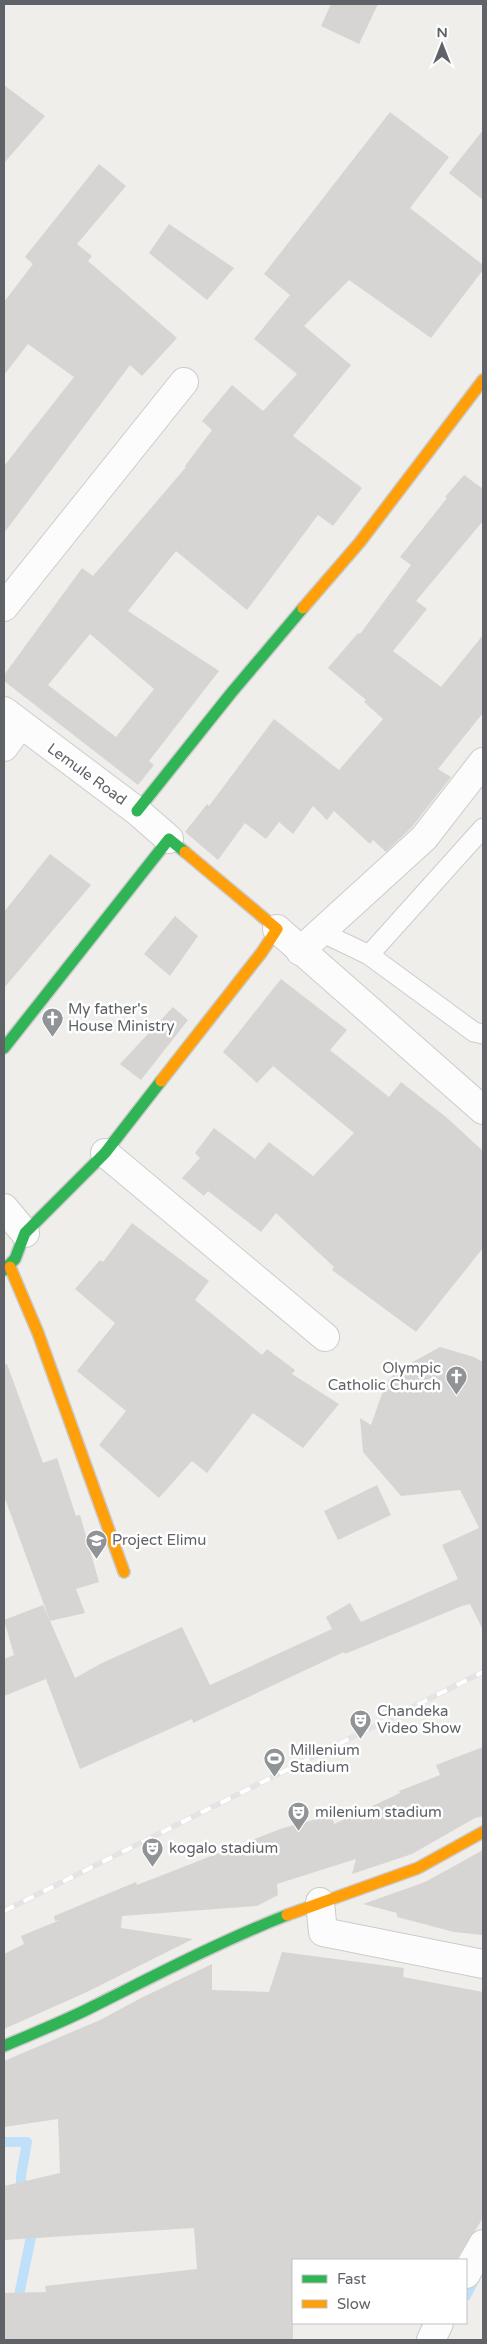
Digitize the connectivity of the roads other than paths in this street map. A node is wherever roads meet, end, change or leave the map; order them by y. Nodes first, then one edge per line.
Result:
1 (483, 380) edge
2 (184, 382) dead end
3 (4, 607) edge
4 (12, 718) edge
5 (4, 747) edge
6 (483, 762) edge
7 (137, 811) junction
8 (483, 828) edge
9 (169, 839) junction
10 (277, 929) junction
11 (321, 932) junction
12 (300, 950) junction
13 (369, 955) junction
14 (483, 1034) edge
15 (4, 1048) edge
16 (483, 1110) edge
17 (105, 1153) junction
18 (4, 1208) edge
19 (25, 1233) junction
20 (7, 1268) edge
21 (325, 1338) dead end
22 (124, 1572) dead end
23 (483, 1832) edge
24 (320, 1902) junction
25 (483, 1964) edge
26 (4, 2046) edge
27 (483, 2244) edge
28 (467, 2272) edge
29 (439, 2324) edge
30 (431, 2340) edge

1 - 7 street
2 - 3 street
4 - 5 street
4 - 7 street, Lemule Road
6 - 11 street
7 - 9 street, Lemule Road
8 - 13 lane
9 - 10 street
9 - 15 street
10 - 12 street
10 - 17 street
11 - 12 street
11 - 13 lane
12 - 16 street
13 - 14 lane
17 - 19 street
17 - 21 street
18 - 19 street
19 - 20 street
20 - 22 street
23 - 24 street
24 - 25 street
24 - 26 street
27 - 28 street
29 - 30 street

